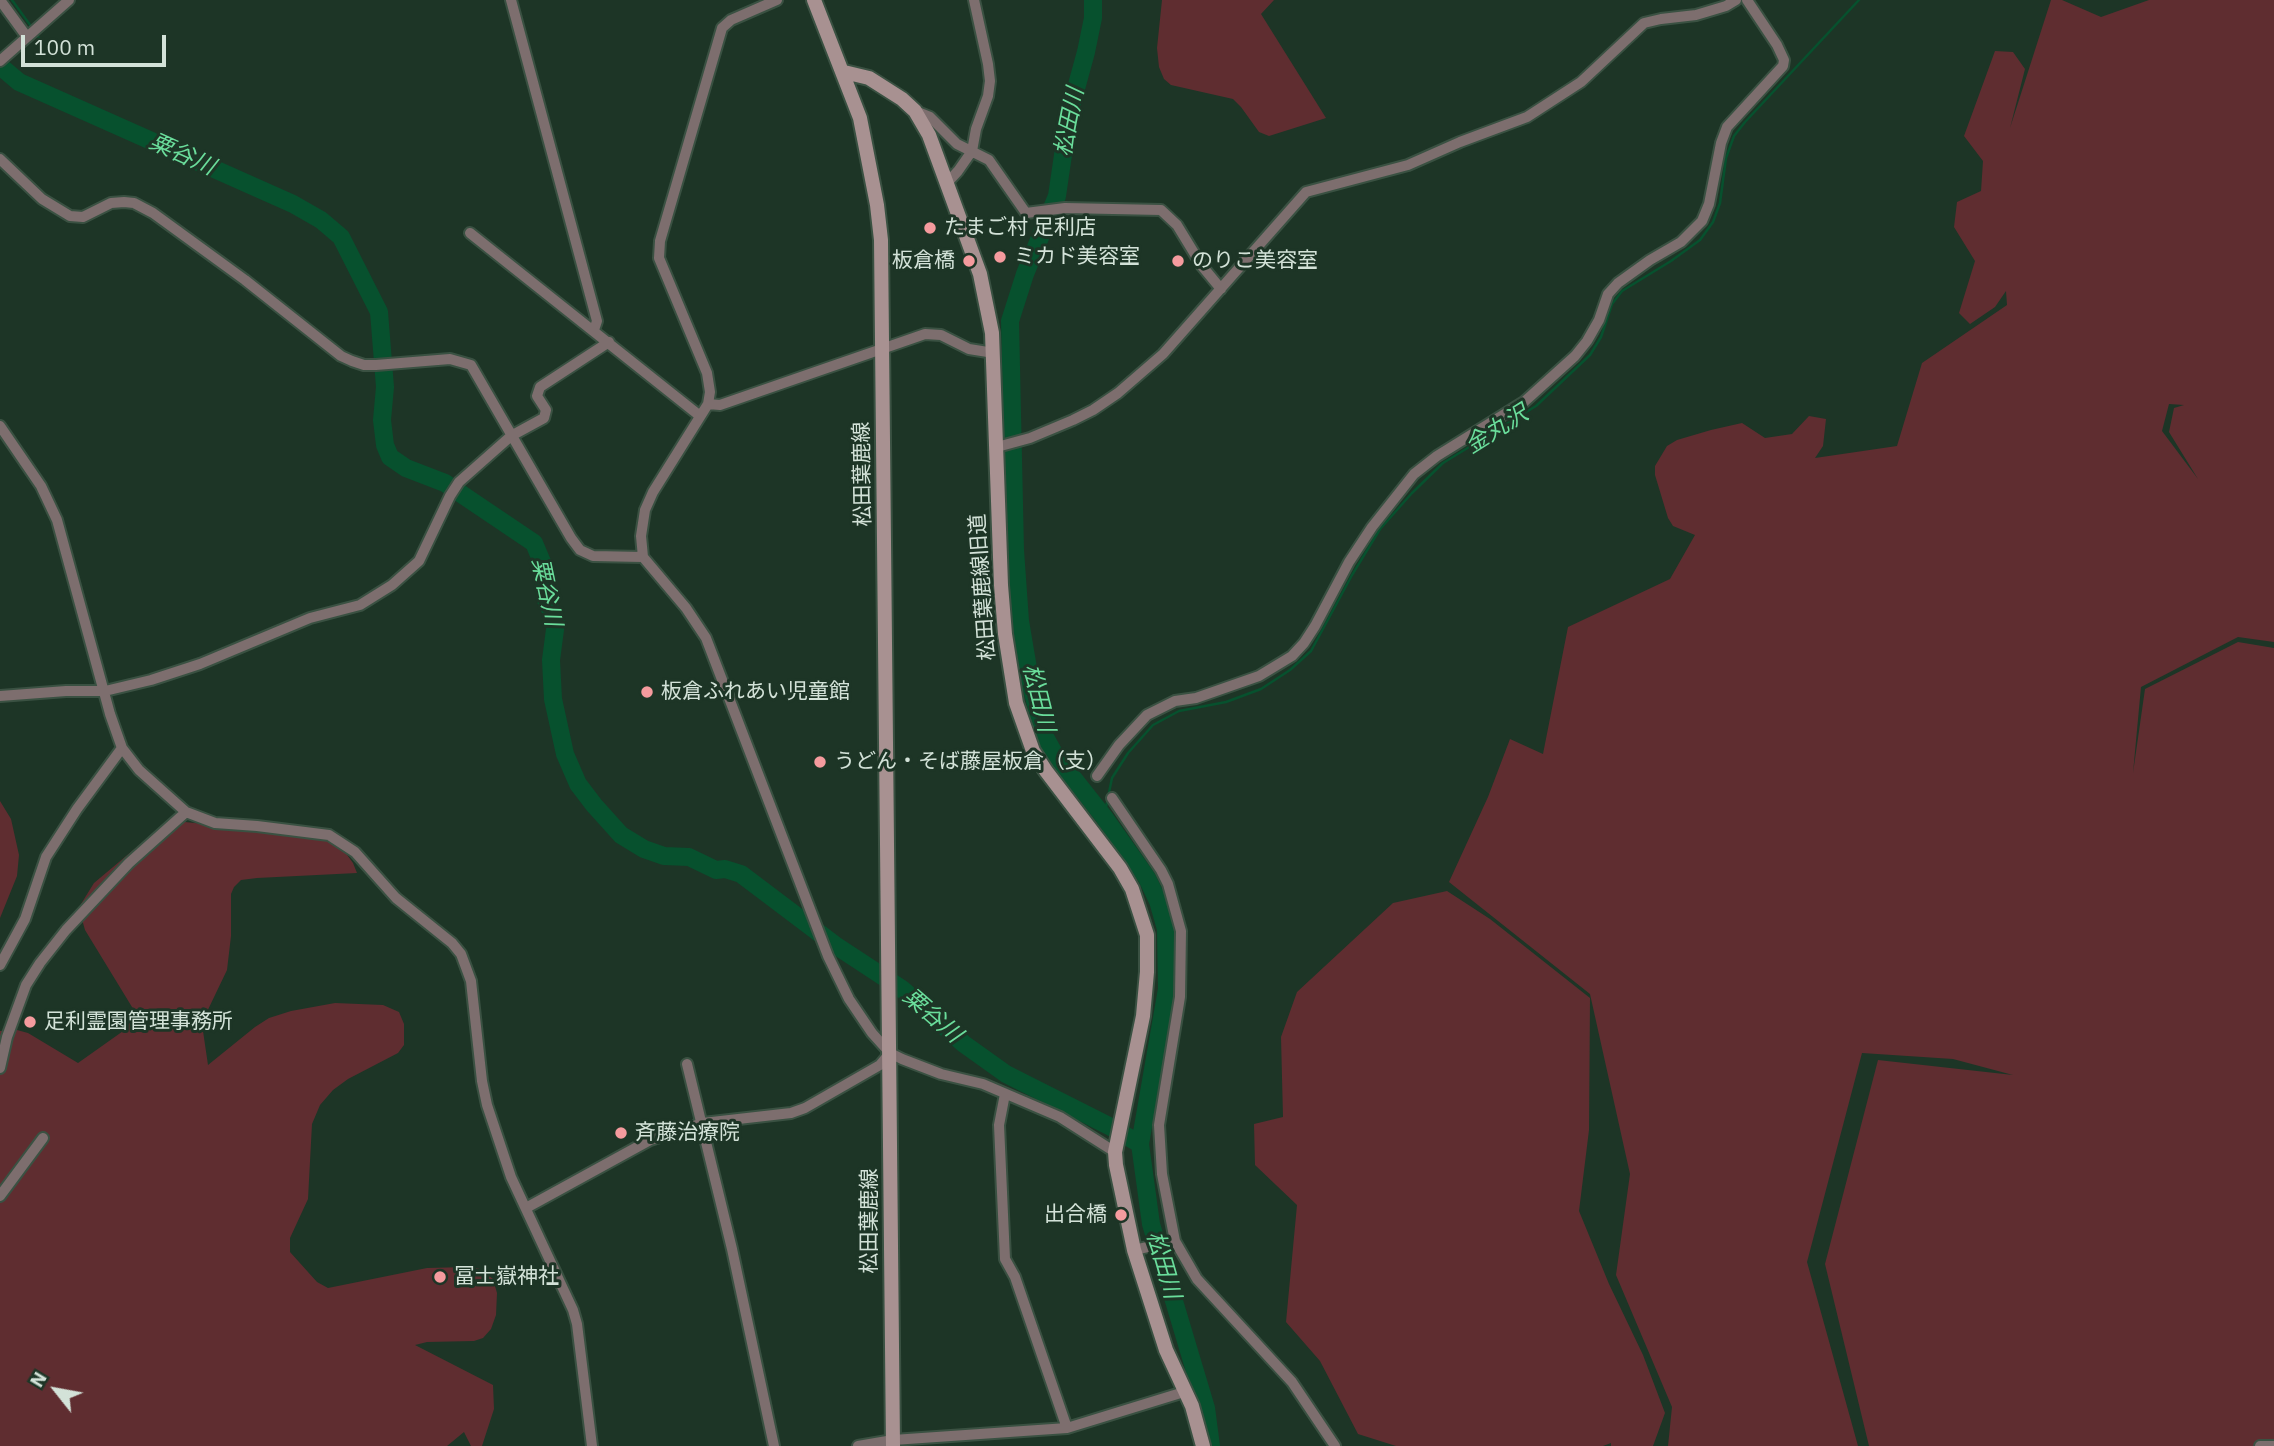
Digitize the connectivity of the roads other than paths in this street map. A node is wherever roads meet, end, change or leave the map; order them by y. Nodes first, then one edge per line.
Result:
1 (0, 0) edge
2 (69, 0) edge
3 (512, 0) edge
4 (777, 0) edge
5 (814, 0) edge
6 (974, 0) edge
7 (1736, 0) edge
8 (1746, 0) edge
9 (27, 37) junction
10 (3, 58) edge
11 (844, 72) junction
12 (915, 111) junction
13 (972, 151) junction
14 (0, 159) edge
15 (946, 184) junction
16 (470, 233) dead end
17 (1221, 289) junction
18 (594, 330) junction
19 (609, 342) junction
20 (883, 348) junction
21 (994, 353) junction
22 (708, 404) junction
23 (700, 416) junction
24 (0, 426) edge
25 (511, 436) junction
26 (998, 447) junction
27 (643, 557) junction
28 (105, 691) junction
29 (0, 696) edge
30 (122, 747) junction
31 (1097, 776) dead end
32 (1112, 797) dead end
33 (186, 812) junction
34 (0, 965) edge
35 (890, 1053) junction
36 (687, 1064) dead end
37 (0, 1068) edge
38 (1005, 1094) junction
39 (703, 1123) junction
40 (43, 1138) dead end
41 (1116, 1149) junction
42 (0, 1196) edge
43 (526, 1208) junction
44 (1172, 1241) junction
45 (1137, 1250) junction
46 (1184, 1392) junction
47 (1067, 1428) junction
48 (990, 1440) edge
49 (893, 1443) edge
50 (592, 1446) edge
51 (774, 1446) edge
52 (858, 1446) edge
53 (1203, 1446) edge
54 (1335, 1446) edge
55 (2260, 1446) edge
56 (2273, 1446) edge

1 - 9 street
2 - 9 street
3 - 18 street
4 - 22 street
5 - 11 street, 松田葉鹿線
6 - 13 street
7 - 17 street
8 - 31 street
9 - 10 street
11 - 12 street, 松田葉鹿線旧道
11 - 20 street, 松田葉鹿線
12 - 13 street
12 - 15 street, 松田葉鹿線旧道
13 - 15 street
13 - 17 street
14 - 25 street
15 - 21 street, 松田葉鹿線旧道
16 - 18 street
17 - 26 street
18 - 19 street
19 - 23 street
19 - 25 street
20 - 21 street
20 - 22 street
20 - 35 street, 松田葉鹿線
21 - 26 street, 松田葉鹿線旧道
22 - 23 street
23 - 27 street
24 - 28 street
25 - 27 street
25 - 28 street
26 - 41 street, 松田葉鹿線旧道
27 - 35 street
28 - 29 street
28 - 30 street
30 - 33 street
30 - 34 street
32 - 44 street
33 - 37 street
33 - 43 street
35 - 38 street
35 - 39 street
35 - 49 street, 松田葉鹿線
36 - 39 street
38 - 41 street
38 - 47 street
39 - 43 street
39 - 51 street
40 - 42 street
41 - 45 street
43 - 50 street
44 - 45 street
44 - 54 street
45 - 46 street
46 - 47 street
46 - 53 street
47 - 48 street
48 - 49 street
49 - 52 street
55 - 56 street

